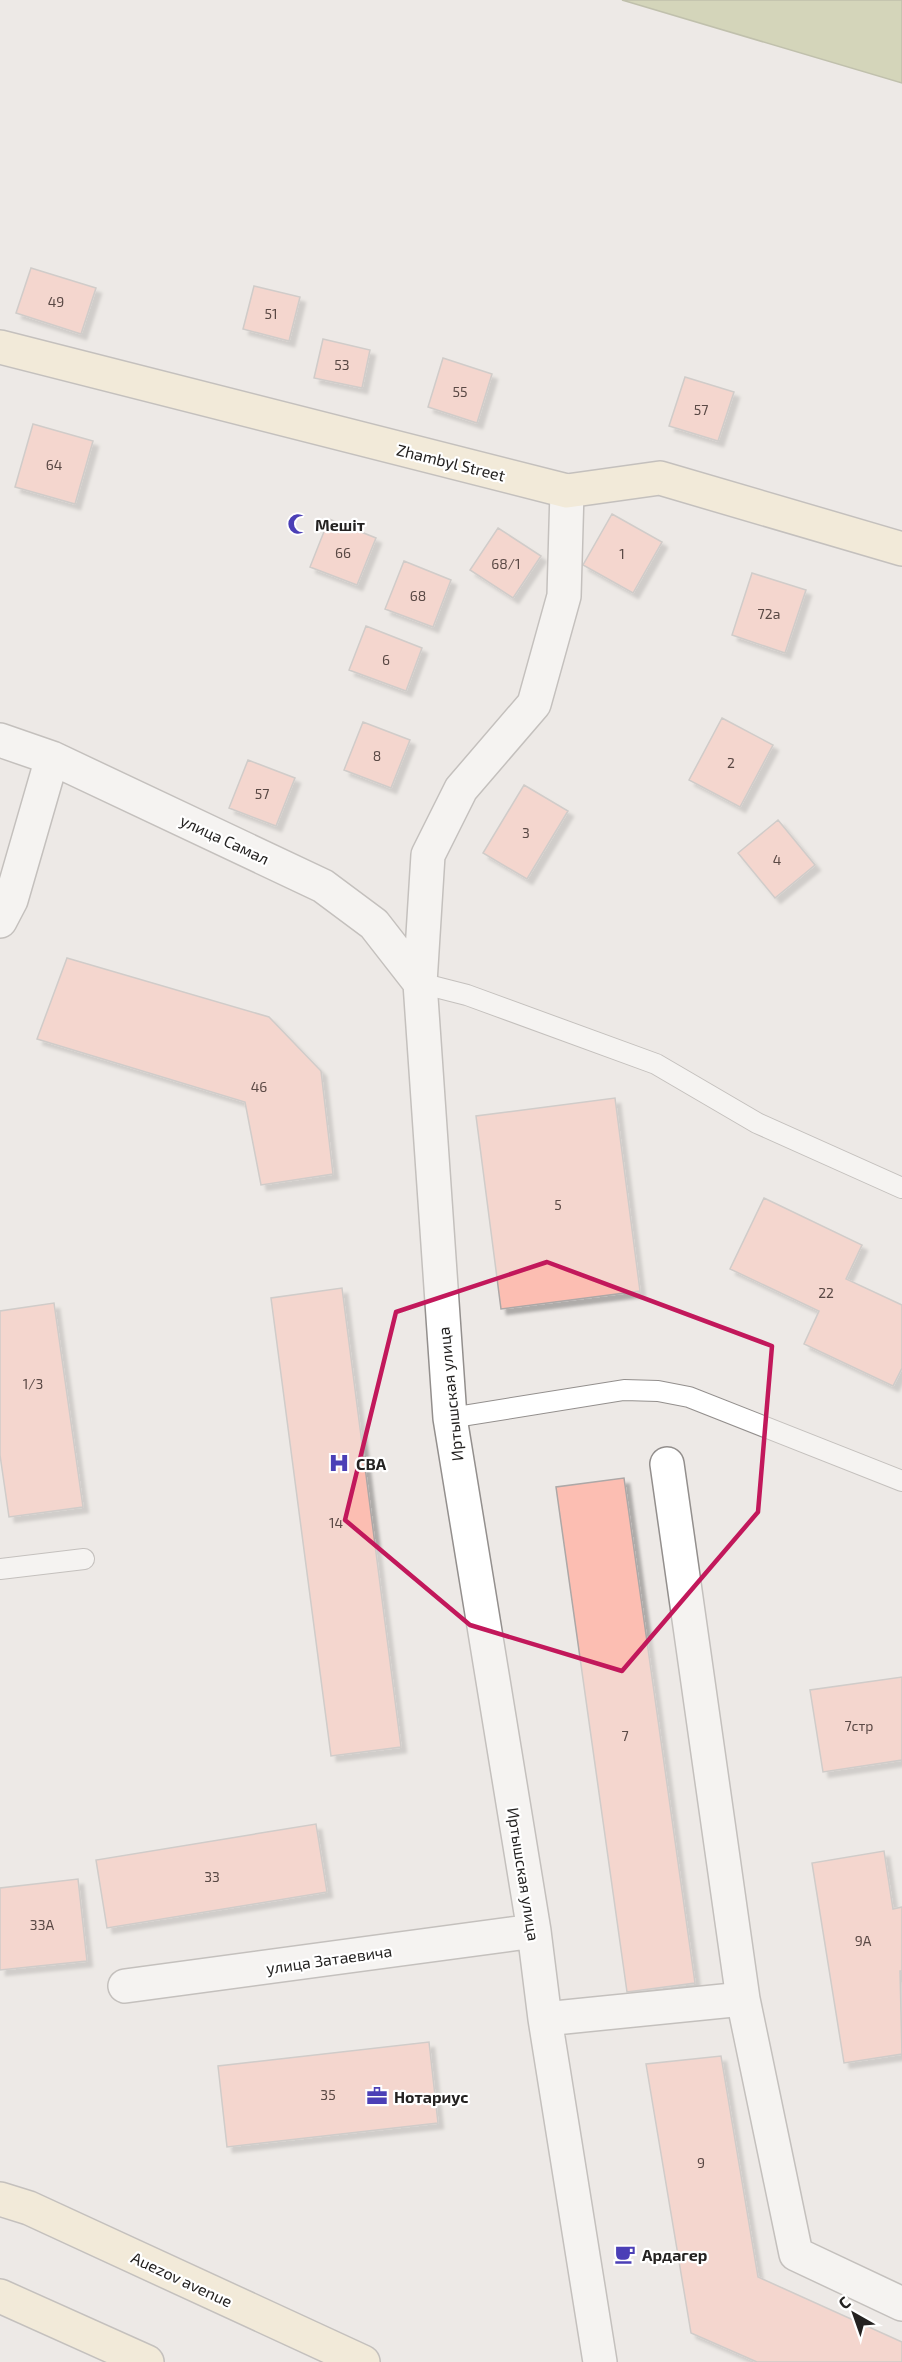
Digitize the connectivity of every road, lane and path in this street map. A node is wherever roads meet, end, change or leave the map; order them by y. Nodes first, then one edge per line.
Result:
1 (0, 348) edge
2 (567, 491) junction
3 (902, 549) edge
4 (0, 740) edge
5 (52, 758) junction
6 (0, 921) edge
7 (420, 983) junction
8 (902, 1188) edge
9 (450, 1418) junction
10 (667, 1464) dead end
11 (902, 1481) edge
12 (84, 1559) dead end
13 (0, 1569) edge
14 (534, 1931) junction
15 (125, 1986) dead end
16 (743, 1999) junction
17 (545, 2019) junction
18 (0, 2199) edge
19 (0, 2296) edge
20 (902, 2304) edge
21 (147, 2362) edge
22 (363, 2362) edge
23 (600, 2362) edge

1 - 2 street, Zhambyl Street
2 - 3 street, Zhambyl Street
2 - 7 street, Иртышская улица
4 - 5 street, улица Самал
5 - 6 street
5 - 7 street, улица Самал
7 - 8 lane
7 - 9 street, Иртышская улица
9 - 11 lane
9 - 14 street, Иртышская улица
10 - 16 street
12 - 13 lane
14 - 15 street, улица Затаевича
14 - 17 street, Иртышская улица
16 - 17 street
16 - 20 street
17 - 23 street, Иртышская улица
18 - 22 street, Auezov avenue
19 - 21 street

